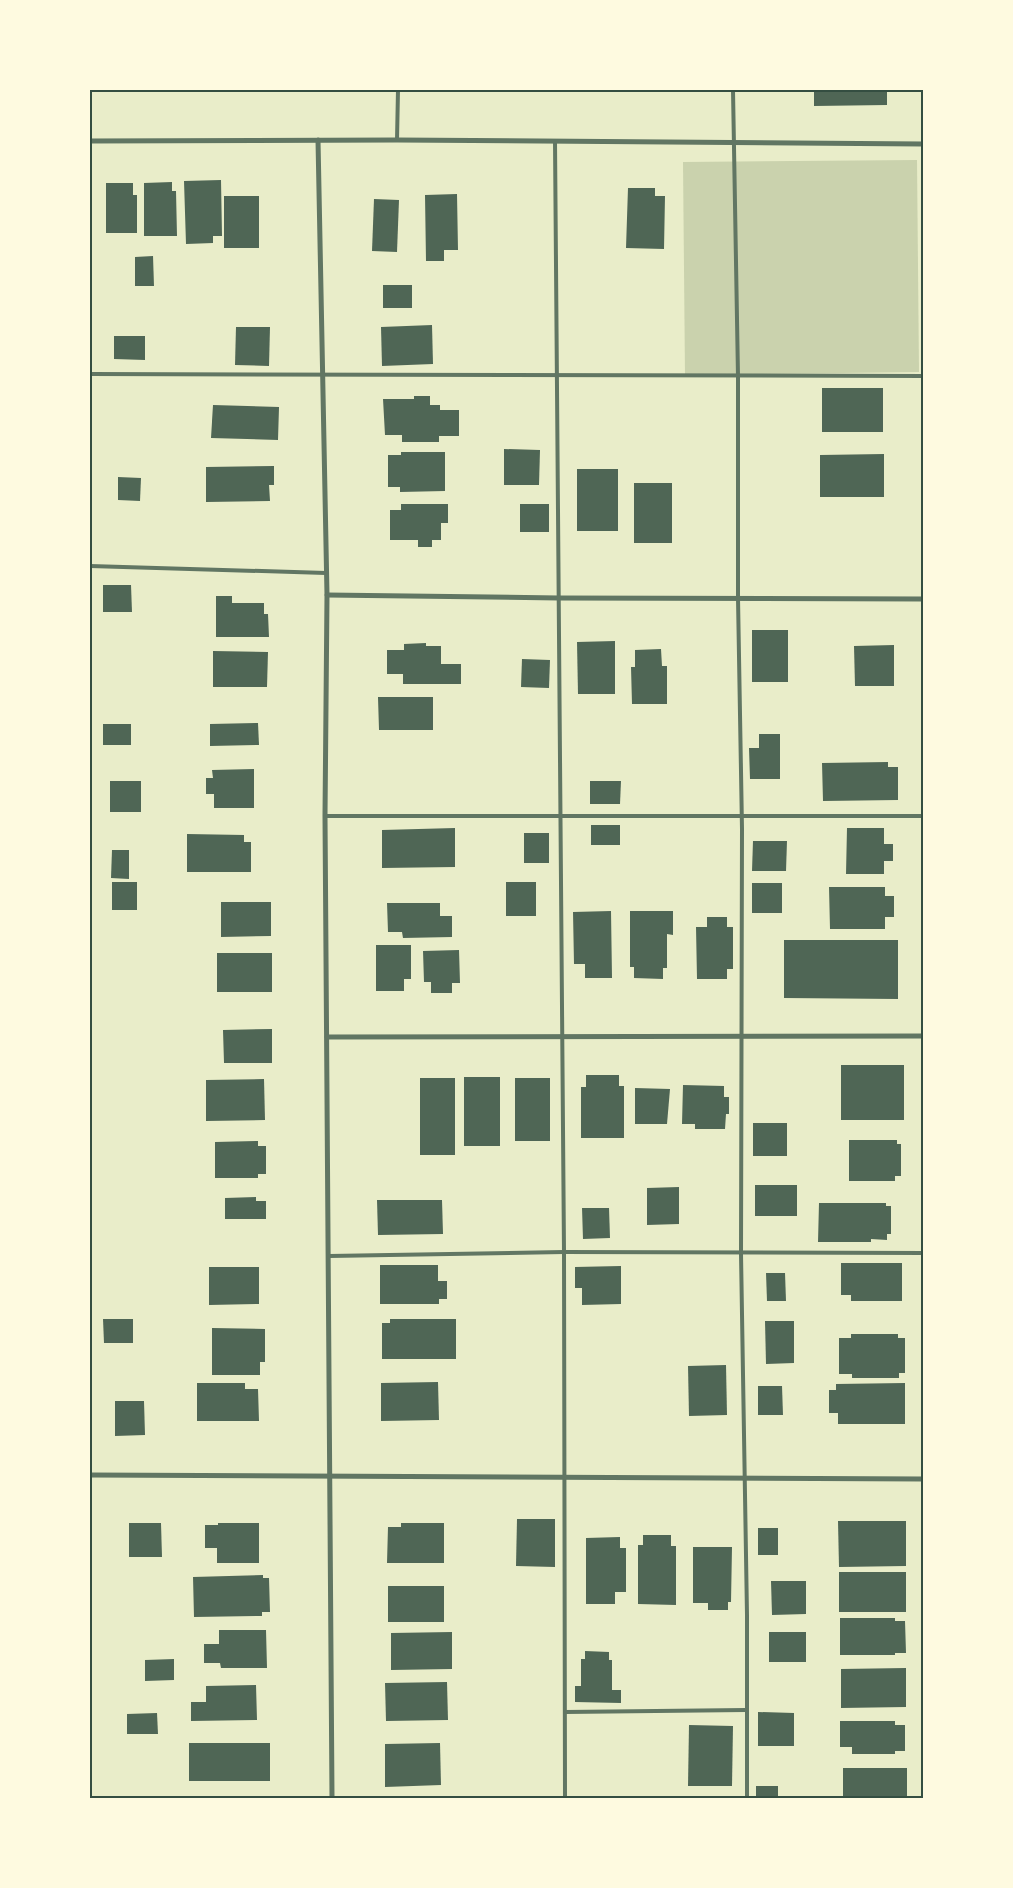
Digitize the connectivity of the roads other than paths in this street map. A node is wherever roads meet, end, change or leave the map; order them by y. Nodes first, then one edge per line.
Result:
1 (398, 90) edge
2 (733, 90) edge
3 (318, 140) junction
4 (397, 140) junction
5 (90, 141) edge
6 (555, 142) junction
7 (735, 144) junction
8 (923, 144) edge
9 (90, 374) edge
10 (324, 374) junction
11 (557, 375) junction
12 (738, 376) junction
13 (923, 376) edge
14 (90, 566) edge
15 (326, 573) junction
16 (327, 595) junction
17 (559, 598) junction
18 (738, 598) junction
19 (923, 600) edge
20 (561, 815) junction
21 (740, 815) junction
22 (325, 816) junction
23 (923, 816) edge
24 (563, 1036) junction
25 (742, 1036) junction
26 (923, 1036) edge
27 (328, 1037) junction
28 (564, 1252) junction
29 (923, 1253) edge
30 (741, 1254) junction
31 (329, 1256) junction
32 (90, 1475) edge
33 (329, 1476) junction
34 (566, 1477) junction
35 (744, 1478) junction
36 (923, 1479) edge
37 (746, 1710) junction
38 (565, 1712) junction
39 (332, 1798) edge
40 (565, 1798) edge
41 (747, 1798) edge

1 - 4 lane
2 - 7 lane
3 - 4 street
3 - 5 street
3 - 10 street
4 - 6 street
6 - 7 street
6 - 11 lane
7 - 8 street
7 - 12 lane
9 - 10 lane
10 - 11 lane
10 - 15 street
11 - 12 lane
11 - 17 lane
12 - 13 lane
12 - 18 lane
14 - 15 lane
15 - 16 street
16 - 17 street
16 - 22 street
17 - 18 street
17 - 20 lane
18 - 19 street
18 - 21 lane
20 - 21 lane
20 - 22 lane
20 - 24 lane
21 - 23 lane
21 - 25 lane
22 - 27 street
24 - 25 street
24 - 27 street
24 - 28 lane
25 - 26 street
25 - 30 lane
27 - 31 street
28 - 30 lane
28 - 31 lane
28 - 34 lane
29 - 30 lane
30 - 35 lane
31 - 33 street
32 - 33 street
33 - 34 street
33 - 39 street
34 - 35 street
34 - 38 lane
35 - 36 street
35 - 37 lane
37 - 38 lane
37 - 41 lane
38 - 40 lane

